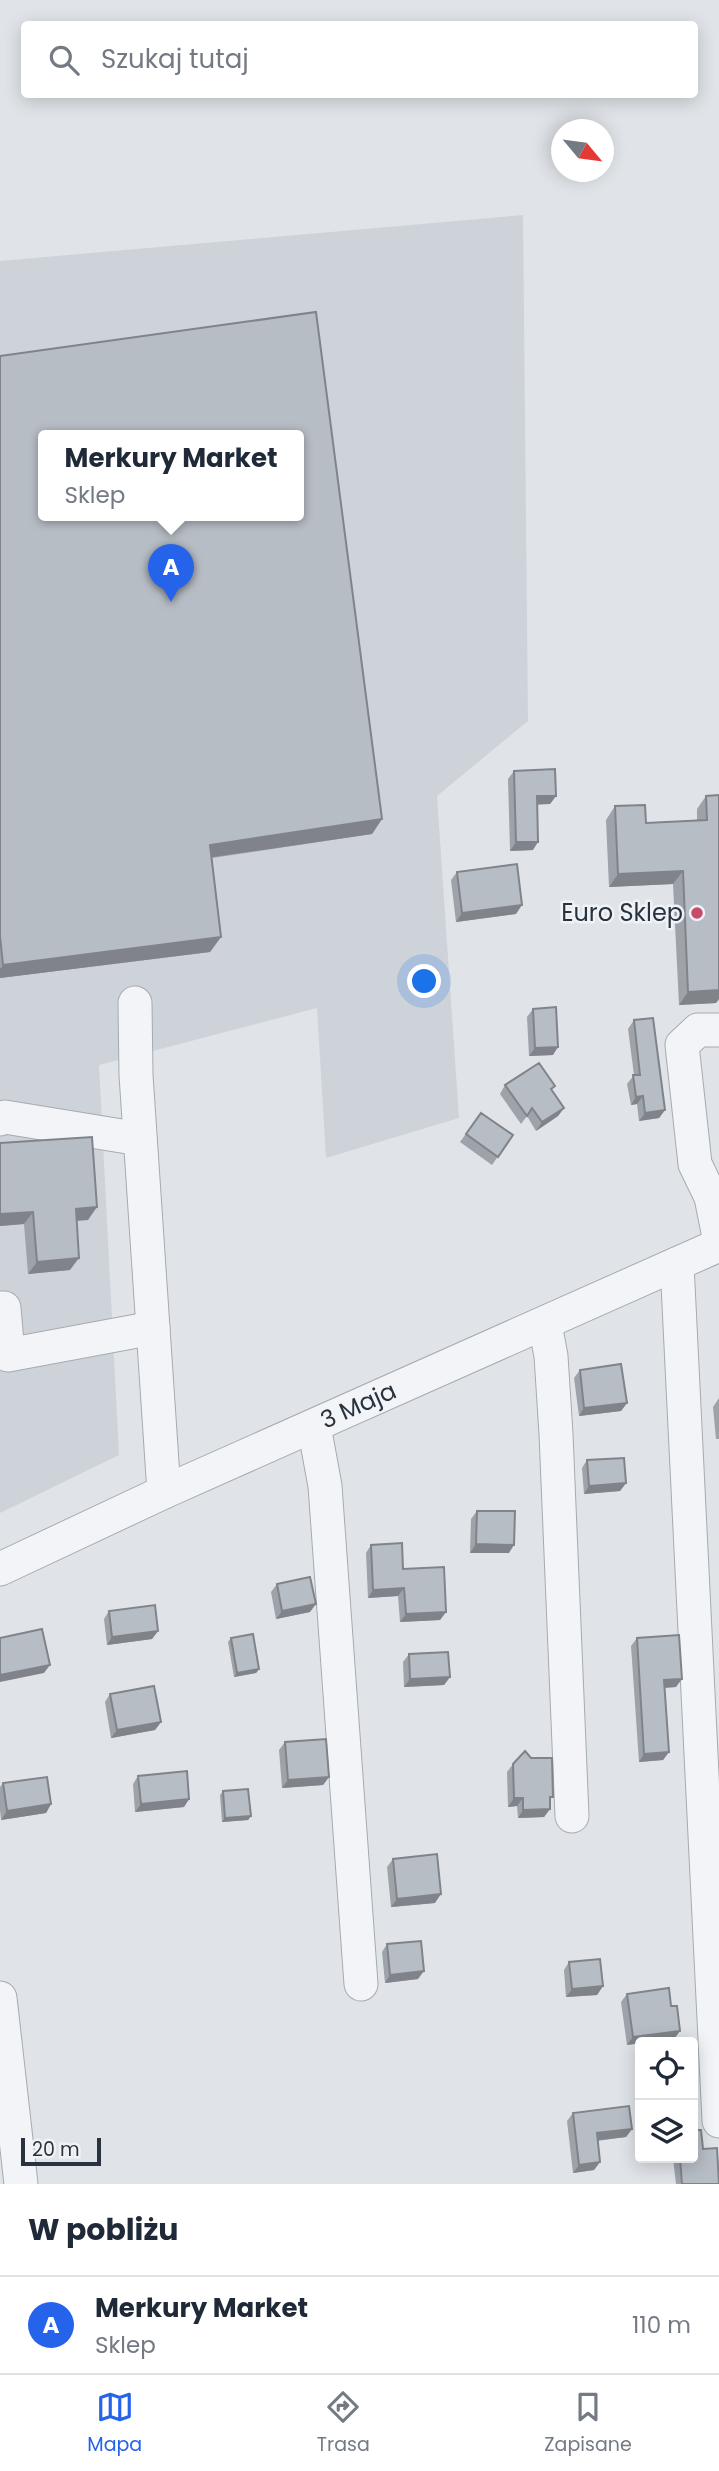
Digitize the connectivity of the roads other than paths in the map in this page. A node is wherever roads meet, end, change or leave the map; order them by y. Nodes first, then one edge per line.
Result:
1 (135, 1003) dead end
2 (719, 1030) edge
3 (0, 1119) edge
4 (140, 1139) junction
5 (715, 1188) edge
6 (719, 1237) edge
7 (719, 1245) edge
8 (677, 1264) junction
9 (0, 1308) edge
10 (545, 1324) junction
11 (153, 1328) junction
12 (314, 1426) junction
13 (163, 1492) junction
14 (0, 1569) edge
15 (572, 1816) dead end
16 (361, 1984) dead end
17 (0, 1998) edge
18 (719, 2121) edge
19 (21, 2184) edge

1 - 4 street
2 - 5 street
3 - 4 street
4 - 11 street
5 - 6 street
7 - 8 street, 3 Maja
8 - 10 street, 3 Maja
8 - 18 street
9 - 11 street
10 - 12 street, 3 Maja
10 - 15 street
11 - 13 street
12 - 13 street, 3 Maja
12 - 16 street
13 - 14 street, 3 Maja
17 - 19 street

